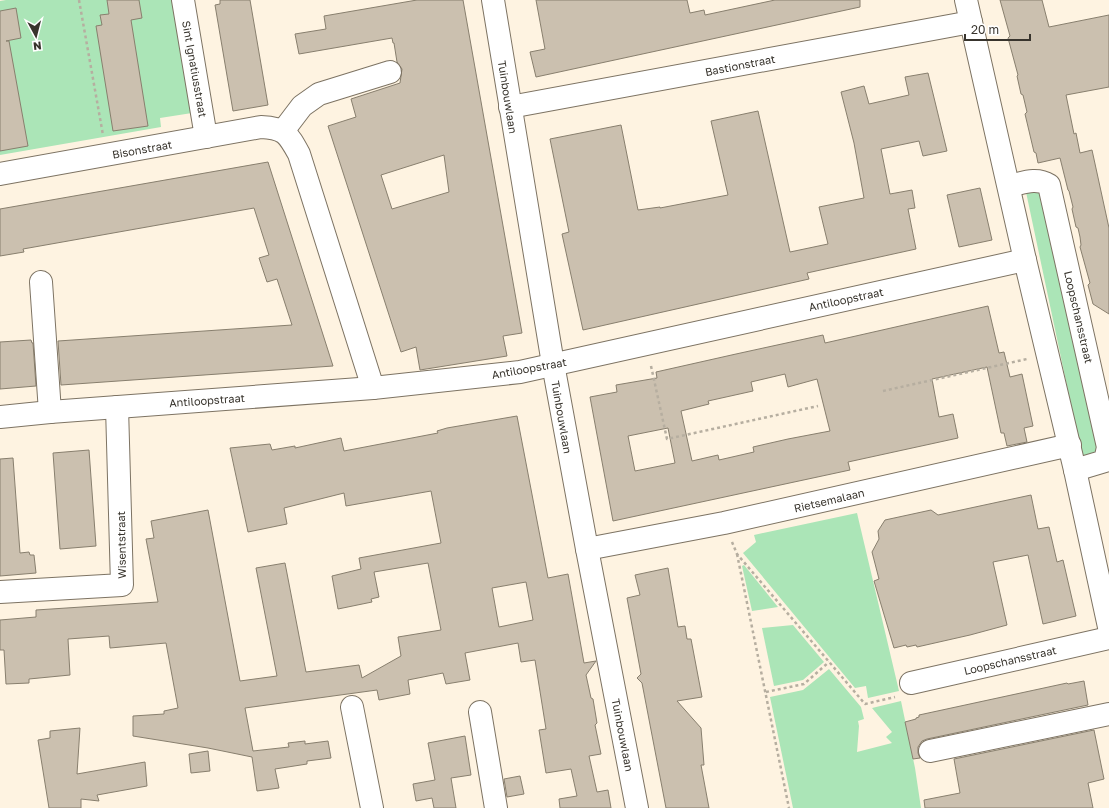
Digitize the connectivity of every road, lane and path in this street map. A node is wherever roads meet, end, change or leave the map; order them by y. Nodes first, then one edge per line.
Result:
1 (79, 0) edge
2 (182, 0) edge
3 (492, 0) edge
4 (966, 0) edge
5 (971, 22) junction
6 (390, 72) dead end
7 (510, 107) junction
8 (283, 131) junction
9 (206, 137) junction
10 (107, 155) junction
11 (0, 174) edge
12 (1009, 186) junction
13 (1025, 260) junction
14 (41, 282) dead end
15 (646, 344) junction
16 (1048, 354) junction
17 (553, 364) junction
18 (373, 388) junction
19 (883, 391) dead end
20 (818, 406) dead end
21 (117, 407) junction
22 (50, 412) junction
23 (0, 417) edge
24 (1070, 445) junction
25 (1076, 470) junction
26 (724, 524) junction
27 (587, 549) junction
28 (737, 554) junction
29 (0, 592) edge
30 (1109, 627) edge
31 (1109, 638) edge
32 (829, 662) junction
33 (911, 683) joint
34 (766, 692) junction
35 (352, 707) dead end
36 (480, 712) dead end
37 (1109, 714) edge
38 (930, 751) dead end
39 (372, 808) edge
40 (496, 808) edge
41 (637, 808) edge
42 (789, 808) edge

1 - 10 path
2 - 9 street, Sint Ignatiusstraat
3 - 7 street, Tuinbouwlaan
4 - 5 street
5 - 7 street, Bastionstraat
5 - 12 street
6 - 8 street
7 - 17 street, Tuinbouwlaan
8 - 9 street, Bisonstraat
8 - 18 street
9 - 10 street, Bisonstraat
10 - 11 street, Bisonstraat
12 - 13 street
12 - 25 street, Loopschansstraat
13 - 15 street, Antiloopstraat
13 - 16 street
14 - 22 street
15 - 17 street, Antiloopstraat
15 - 20 path
16 - 19 path
16 - 24 street
17 - 18 street, Antiloopstraat
17 - 27 street, Tuinbouwlaan
18 - 21 street, Antiloopstraat
21 - 22 street, Antiloopstraat
21 - 29 street, Wisentstraat
22 - 23 street, Antiloopstraat
24 - 25 street
24 - 26 street, Rietsemalaan
25 - 30 street
26 - 27 street, Rietsemalaan
26 - 28 path
27 - 41 street, Tuinbouwlaan
28 - 32 path
28 - 34 path
31 - 33 street, Loopschansstraat
32 - 33 path
32 - 34 path
34 - 42 path
35 - 39 street
36 - 40 street
37 - 38 street

